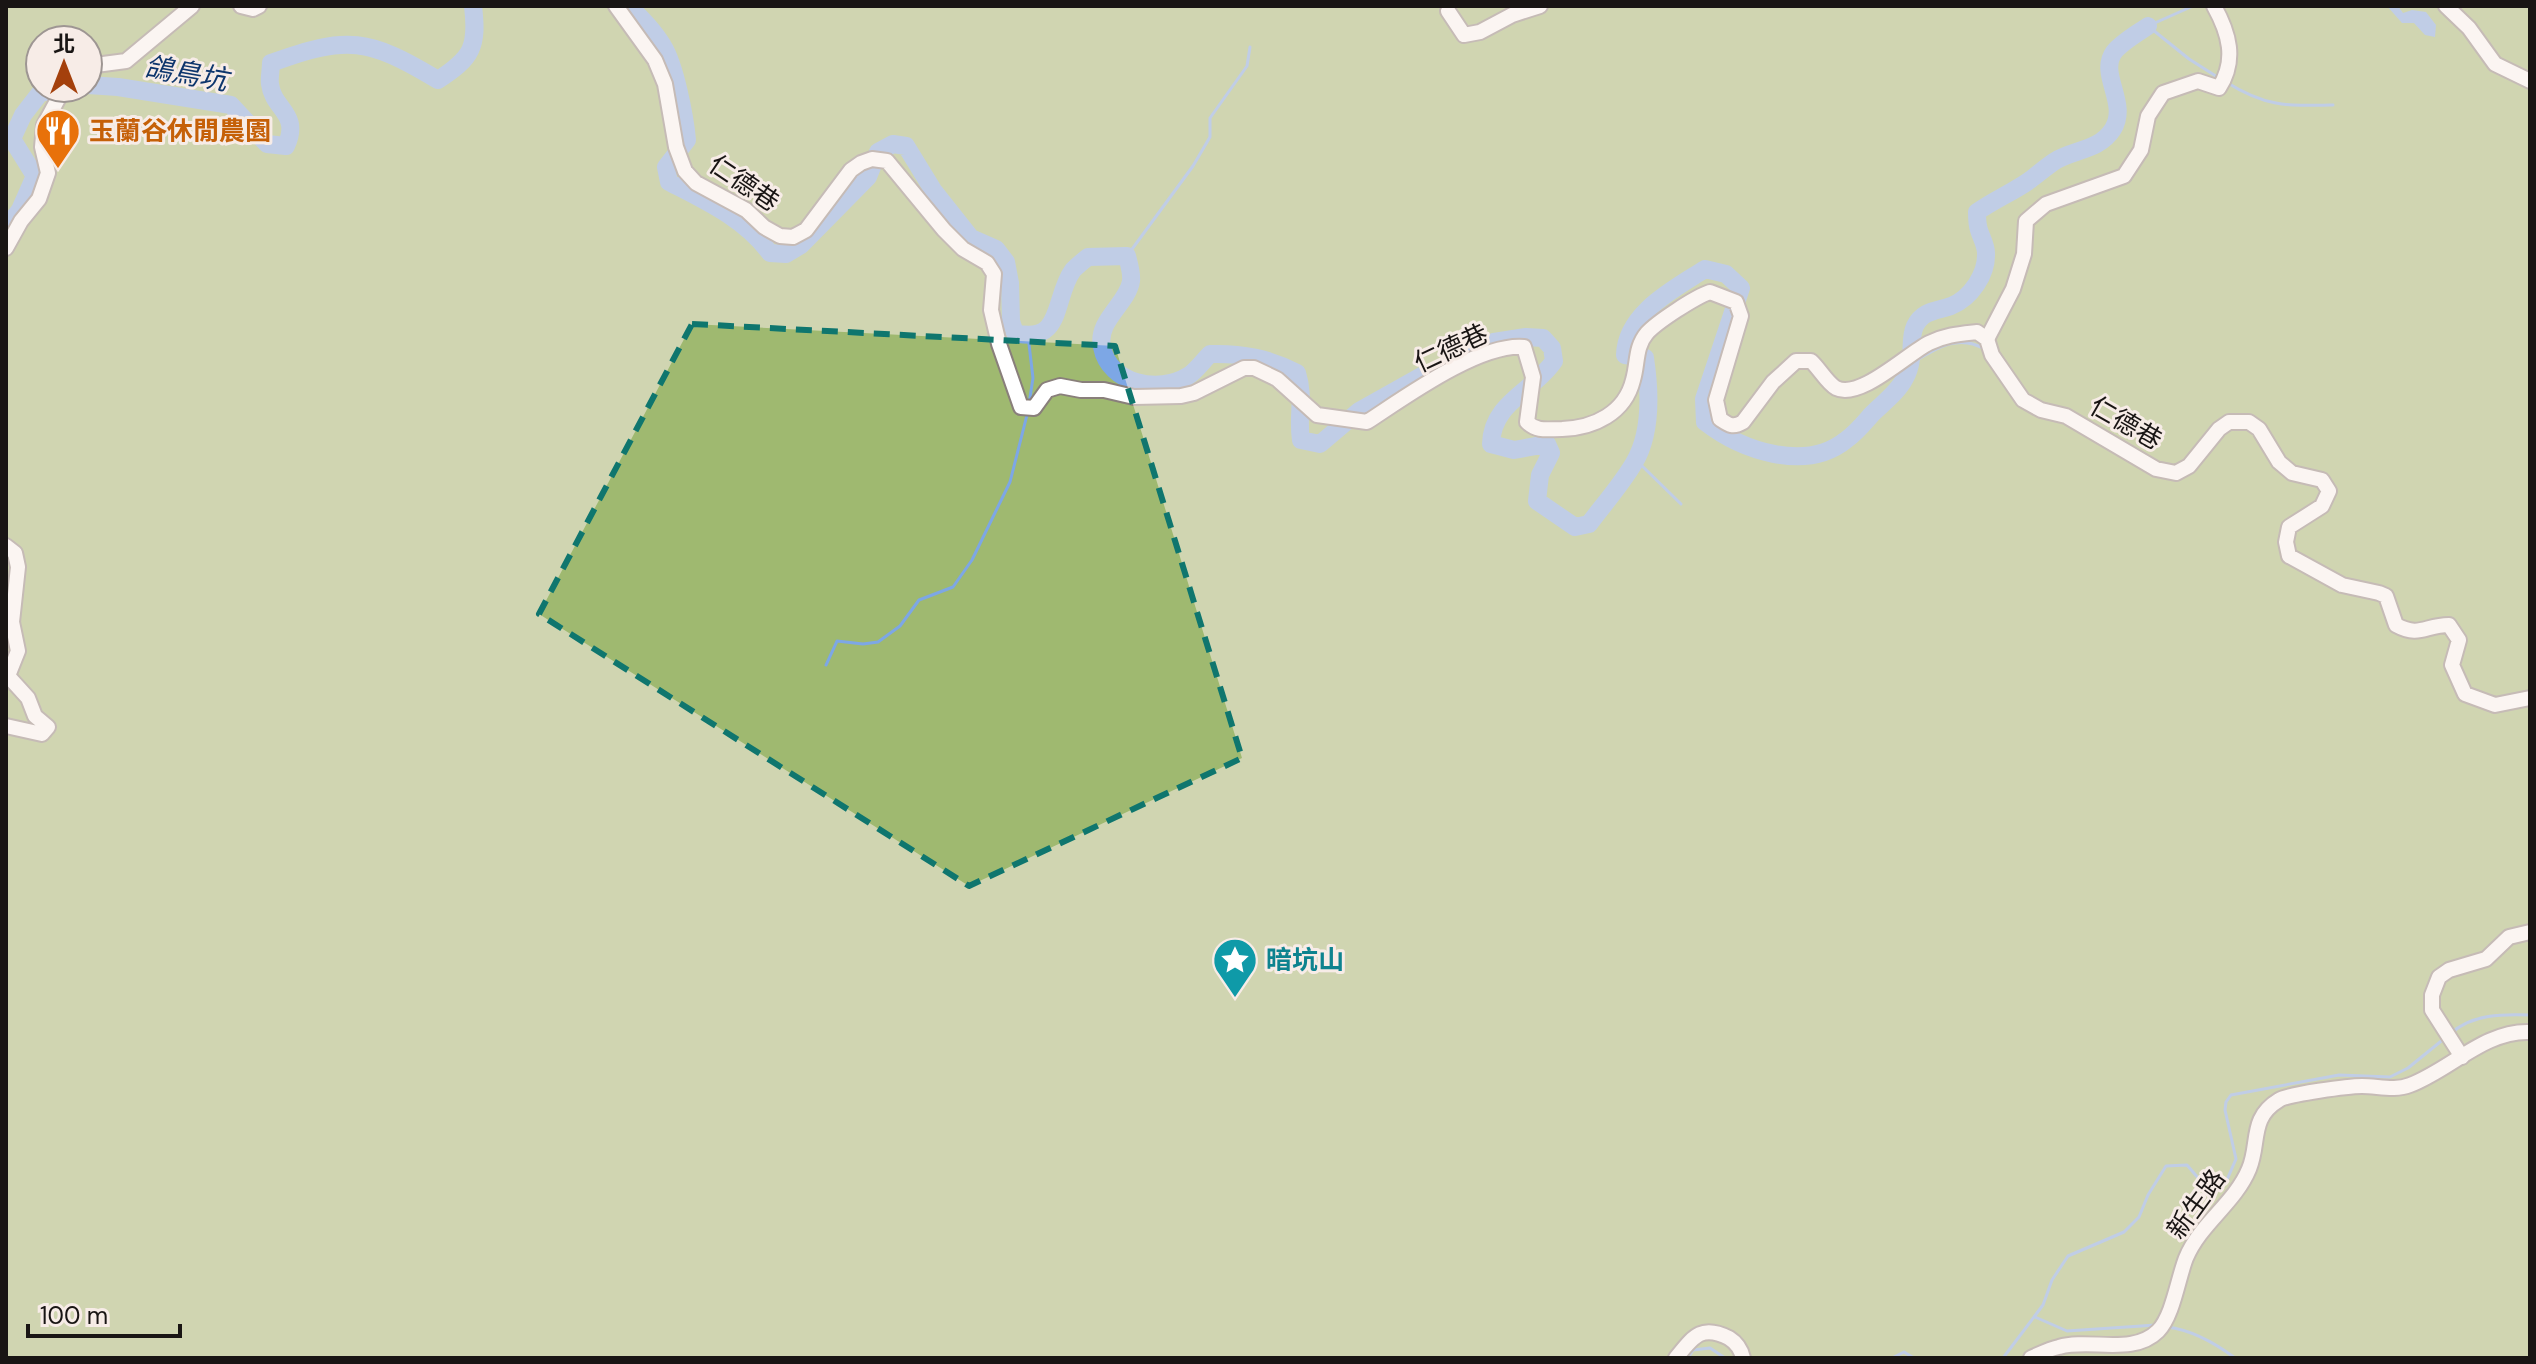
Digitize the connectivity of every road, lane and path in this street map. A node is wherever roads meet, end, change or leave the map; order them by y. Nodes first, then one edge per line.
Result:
1 (192, 6) edge
2 (241, 6) edge
3 (259, 6) edge
4 (616, 6) edge
5 (1540, 6) edge
6 (2214, 6) edge
7 (2446, 6) edge
8 (1448, 11) dead end
9 (104, 64) edge
10 (2530, 81) edge
11 (55, 104) edge
12 (6, 248) edge
13 (1987, 339) junction
14 (6, 546) edge
15 (2530, 698) edge
16 (6, 726) edge
17 (2530, 932) edge
18 (2530, 1032) edge
19 (2462, 1057) junction
20 (1676, 1358) edge
21 (1743, 1358) edge
22 (2031, 1358) edge

1 - 9 street
2 - 3 street
4 - 13 street, 仁德巷
5 - 8 street
6 - 13 street
7 - 10 street
11 - 12 street
13 - 15 street, 仁德巷
14 - 16 street
17 - 19 street
18 - 19 street, 新生路
19 - 22 street, 新生路
20 - 21 street

